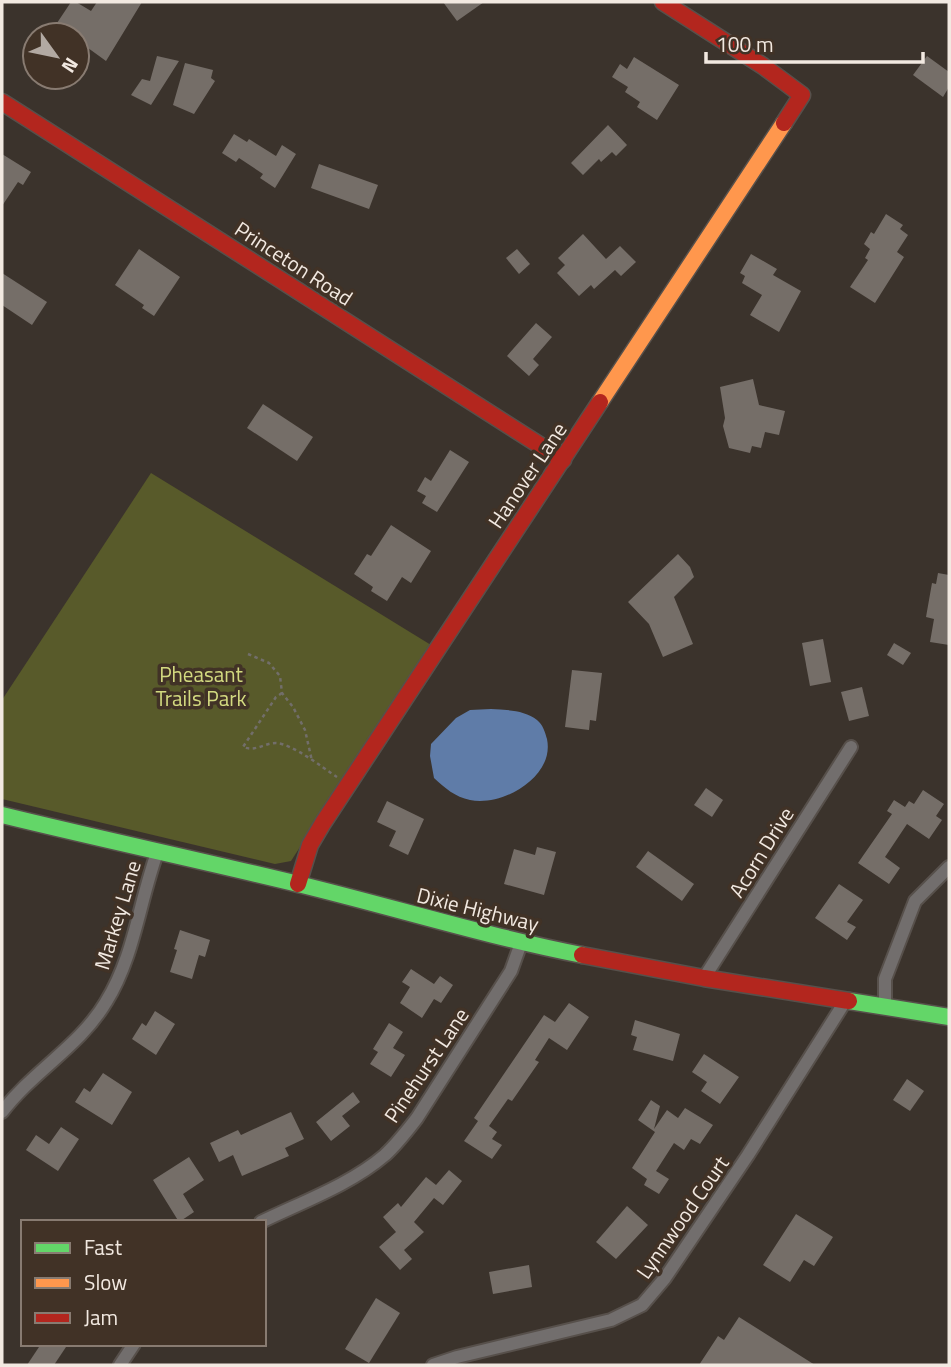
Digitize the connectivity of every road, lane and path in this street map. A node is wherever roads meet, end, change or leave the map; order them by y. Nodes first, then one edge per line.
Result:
1 (663, 2) edge
2 (2, 102) edge
3 (563, 460) junction
4 (248, 654) dead end
5 (282, 693) junction
6 (851, 747) dead end
7 (312, 761) junction
8 (348, 785) junction
9 (2, 815) edge
10 (157, 853) junction
11 (949, 867) edge
12 (298, 884) junction
13 (521, 943) junction
14 (704, 978) junction
15 (846, 1000) junction
16 (885, 1007) junction
17 (949, 1017) edge
18 (2, 1112) edge
19 (265, 1220) edge
20 (133, 1346) edge
21 (120, 1365) edge
22 (433, 1365) edge

1 - 3 street, Hanover Lane
2 - 3 street, Princeton Road
3 - 8 street, Hanover Lane
4 - 5 path
5 - 7 path
5 - 7 path
6 - 14 street, Acorn Drive
7 - 8 path
8 - 12 street, Hanover Lane
9 - 10 street, Dixie Highway
10 - 12 street, Dixie Highway
10 - 18 street, Markey Lane
11 - 16 street
12 - 13 street, Dixie Highway
13 - 14 street, Dixie Highway
13 - 19 street, Pinehurst Lane
14 - 15 street, Dixie Highway
15 - 16 street, Dixie Highway
15 - 22 street, Lynnwood Court
16 - 17 street, Dixie Highway
20 - 21 street

